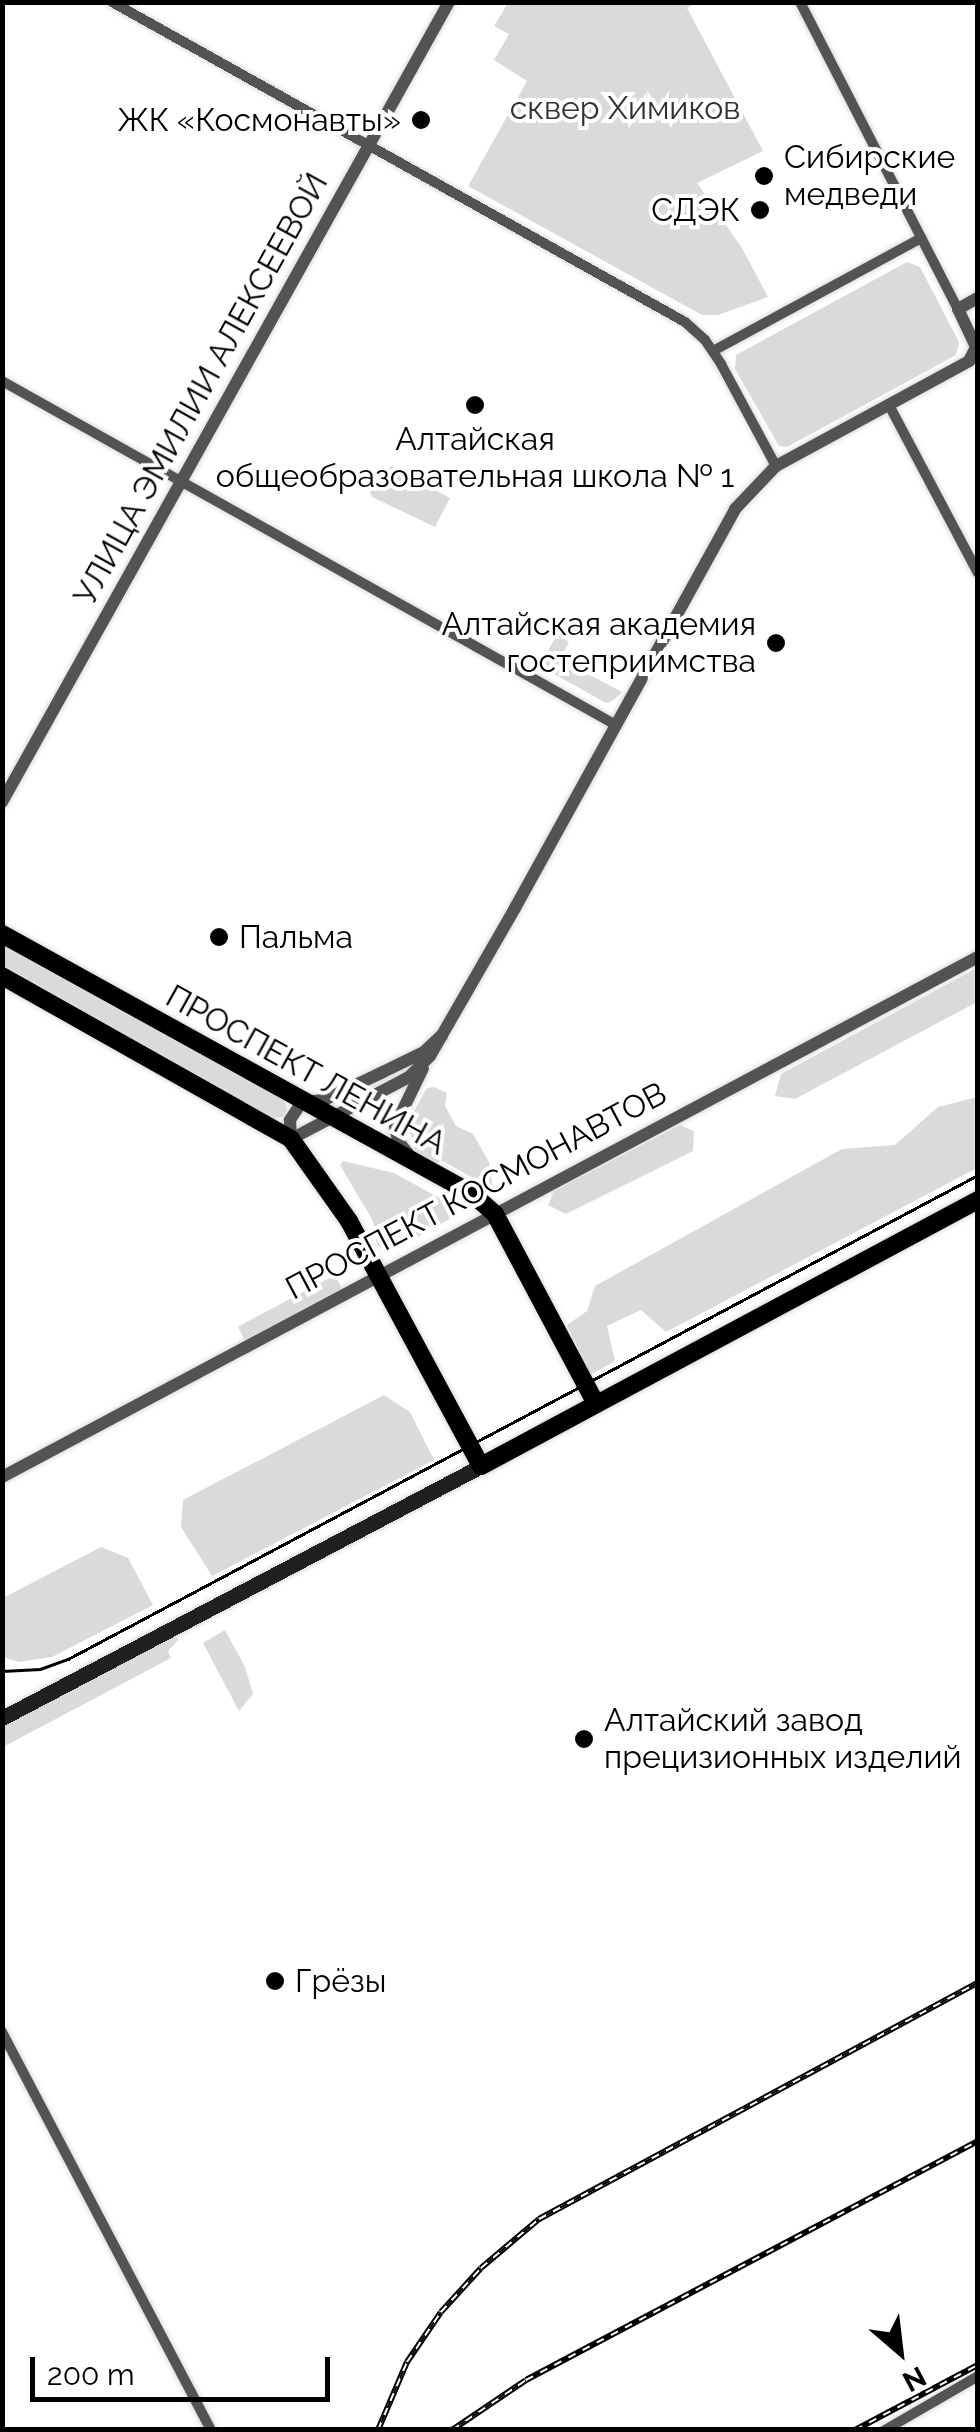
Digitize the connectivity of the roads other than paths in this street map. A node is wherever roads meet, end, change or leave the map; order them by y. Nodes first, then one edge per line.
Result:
1 (112, 2) edge
2 (449, 2) edge
3 (800, 2) edge
4 (368, 145) junction
5 (922, 238) junction
6 (978, 298) edge
7 (958, 309) junction
8 (713, 351) junction
9 (2, 381) edge
10 (889, 405) junction
11 (776, 466) junction
12 (182, 481) junction
13 (978, 573) edge
14 (616, 725) junction
15 (2, 802) edge
16 (2, 934) edge
17 (978, 957) edge
18 (2, 976) edge
19 (442, 1035) junction
20 (430, 1056) junction
21 (302, 1102) junction
22 (334, 1119) junction
23 (291, 1139) junction
24 (423, 1170) junction
25 (978, 1200) edge
26 (495, 1214) junction
27 (378, 1276) junction
28 (596, 1404) junction
29 (481, 1466) junction
30 (2, 1477) edge
31 (44, 1696) junction
32 (2, 1710) edge
33 (2, 1718) edge
34 (2, 2032) edge
35 (978, 2376) edge
36 (211, 2430) edge
37 (885, 2430) edge

1 - 4 street
2 - 4 street, УЛИЦА ЭМИЛИИ АЛЕКСЕЕВОЙ
3 - 5 street
4 - 8 street
4 - 12 street, УЛИЦА ЭМИЛИИ АЛЕКСЕЕВОЙ
5 - 7 street
5 - 8 street
6 - 7 street
7 - 10 street
8 - 11 street
9 - 12 street
10 - 11 street
10 - 13 street
11 - 14 street
12 - 14 street
12 - 15 street, УЛИЦА ЭМИЛИИ АЛЕКСЕЕВОЙ
14 - 19 street
16 - 21 main road, ПРОСПЕКТ ЛЕНИНА
17 - 26 street, ПРОСПЕКТ КОСМОНАВТОВ
18 - 23 main road, ПРОСПЕКТ ЛЕНИНА
19 - 20 street
19 - 21 street
20 - 22 street
20 - 24 street
21 - 22 main road, ПРОСПЕКТ ЛЕНИНА
21 - 23 street
22 - 23 street
22 - 24 main road, ПРОСПЕКТ ЛЕНИНА
23 - 27 main road, ПРОСПЕКТ ЛЕНИНА
24 - 26 main road, ПРОСПЕКТ ЛЕНИНА
25 - 28 main road
26 - 27 street, ПРОСПЕКТ КОСМОНАВТОВ
26 - 28 main road, ПРОСПЕКТ ЛЕНИНА
27 - 29 main road, ПРОСПЕКТ ЛЕНИНА
27 - 30 street, ПРОСПЕКТ КОСМОНАВТОВ
28 - 29 main road
29 - 31 main road
31 - 32 main road
31 - 33 main road
34 - 36 street
35 - 37 street

